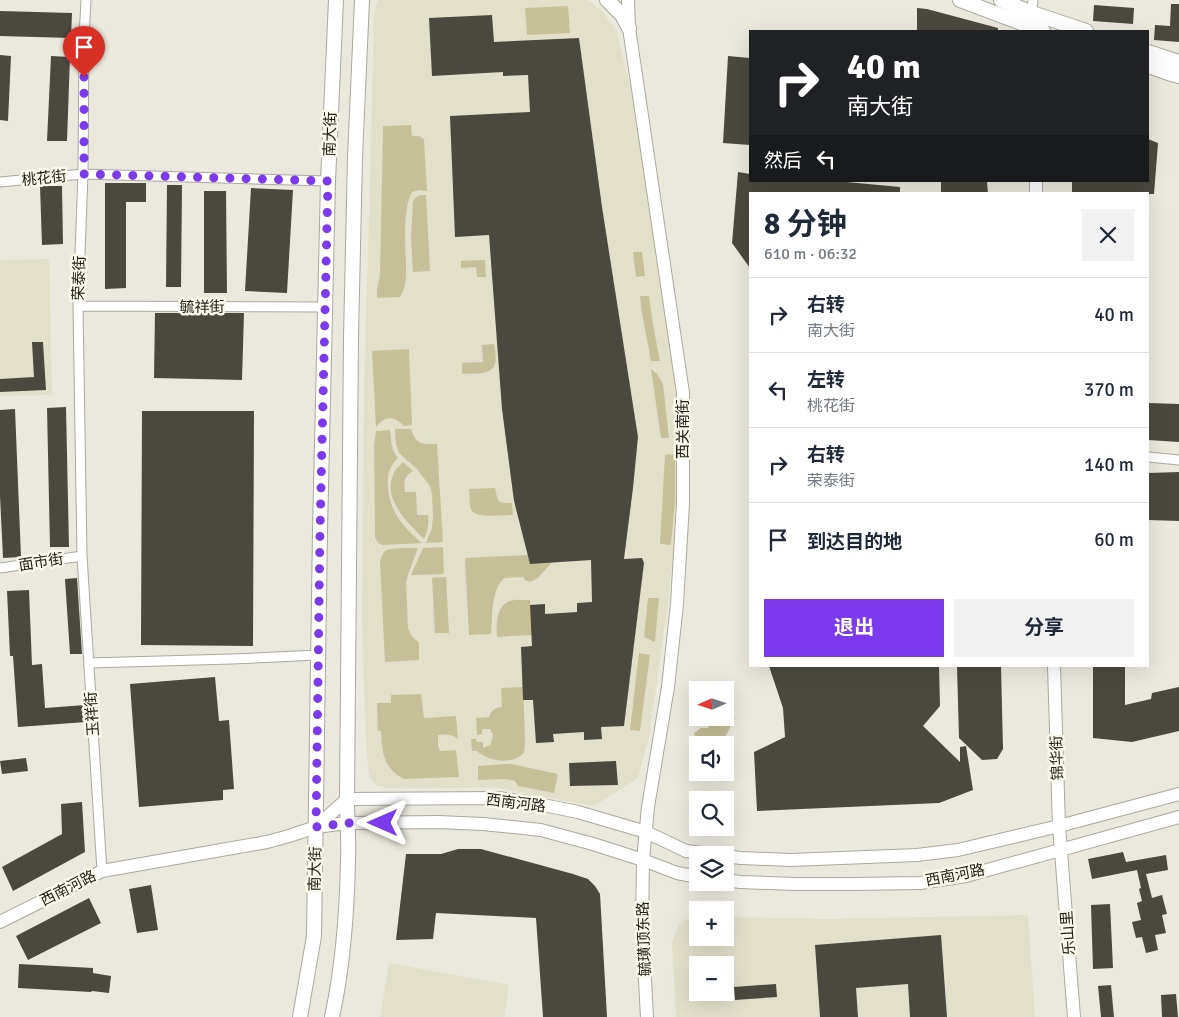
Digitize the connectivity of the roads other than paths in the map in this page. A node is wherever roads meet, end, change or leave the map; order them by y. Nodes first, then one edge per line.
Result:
1 (86, 0) edge
2 (336, 0) edge
3 (362, 0) edge
4 (607, 0) edge
5 (628, 0) edge
6 (960, 0) edge
7 (1001, 0) edge
8 (1034, 20) edge
9 (630, 28) junction
10 (1081, 30) edge
11 (1149, 52) edge
12 (1179, 62) edge
13 (1149, 66) edge
14 (1179, 76) edge
15 (84, 174) junction
16 (328, 181) junction
17 (0, 182) edge
18 (78, 306) junction
19 (325, 307) junction
20 (1149, 457) edge
21 (1179, 460) edge
22 (82, 556) junction
23 (0, 568) edge
24 (318, 655) junction
25 (89, 663) junction
26 (1054, 667) edge
27 (1179, 794) edge
28 (347, 799) junction
29 (1179, 817) edge
30 (347, 823) junction
31 (1059, 826) junction
32 (316, 827) junction
33 (646, 832) junction
34 (1061, 849) junction
35 (689, 851) edge
36 (734, 857) edge
37 (643, 860) junction
38 (102, 872) junction
39 (689, 875) edge
40 (734, 881) edge
41 (0, 922) edge
42 (300, 1017) edge
43 (332, 1017) edge
44 (647, 1017) edge
45 (1074, 1017) edge

1 - 15 street, 荣泰街
2 - 16 main road, 南大街
3 - 28 main road, 南大街
4 - 9 main road
5 - 9 main road, 西关南街
6 - 8 main road
7 - 8 main road
8 - 10 main road
9 - 33 main road, 西关南街
11 - 12 main road
13 - 14 main road
15 - 16 street, 桃花街
15 - 17 street, 桃花街
15 - 18 street, 荣泰街
16 - 19 main road, 南大街
18 - 19 street, 毓祥街
18 - 22 street, 荣泰街
19 - 24 main road, 南大街
20 - 21 street
22 - 23 street, 面市街
22 - 25 street, 玉祥街
24 - 25 street
24 - 32 main road, 南大街
25 - 38 street, 玉祥街
26 - 31 main road, 锦华街
27 - 31 main road, 西南河路
28 - 30 main road, 南大街
28 - 32 main road, 西南河路
28 - 33 main road, 西南河路
29 - 34 main road, 西南河路
30 - 32 main road, 西南河路
30 - 37 main road, 西南河路
30 - 43 main road, 南大街
31 - 34 main road, 锦华街
31 - 36 main road, 西南河路
32 - 38 main road, 西南河路
32 - 42 main road, 南大街
33 - 35 main road, 西南河路
33 - 37 main road, 西关南街
34 - 40 main road, 西南河路
34 - 45 main road, 乐山里
37 - 39 main road, 西南河路
37 - 44 main road, 毓璜顶东路
38 - 41 main road, 西南河路

